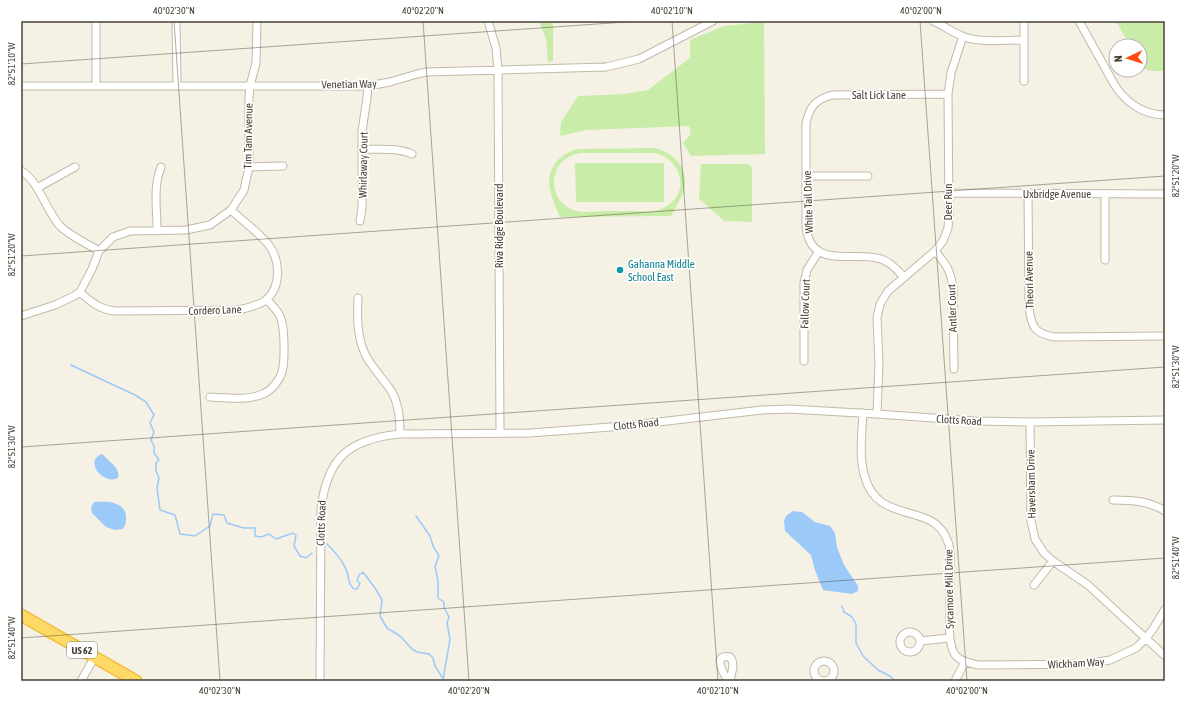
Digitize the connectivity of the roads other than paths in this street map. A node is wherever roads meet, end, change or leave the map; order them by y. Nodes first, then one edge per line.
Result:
1 (96, 21) edge
2 (176, 21) edge
3 (257, 21) edge
4 (488, 21) edge
5 (712, 21) edge
6 (1024, 21) edge
7 (1079, 21) edge
8 (935, 22) edge
9 (963, 36) junction
10 (1024, 40) junction
11 (498, 70) junction
12 (1024, 81) dead end
13 (177, 85) junction
14 (21, 86) edge
15 (96, 86) junction
16 (250, 86) junction
17 (368, 86) junction
18 (948, 94) junction
19 (813, 105) joint
20 (1165, 115) edge
21 (362, 149) junction
22 (412, 154) dead end
23 (283, 166) dead end
24 (75, 167) dead end
25 (161, 167) dead end
26 (249, 167) junction
27 (21, 171) edge
28 (806, 176) junction
29 (868, 176) dead end
30 (37, 188) junction
31 (948, 193) junction
32 (1028, 193) junction
33 (1105, 194) junction
34 (1165, 194) edge
35 (231, 210) junction
36 (360, 220) dead end
37 (157, 230) junction
38 (99, 251) junction
39 (819, 251) junction
40 (935, 251) junction
41 (1105, 260) dead end
42 (904, 277) junction
43 (80, 292) junction
44 (358, 298) dead end
45 (266, 300) junction
46 (21, 316) edge
47 (1165, 336) edge
48 (804, 361) dead end
49 (954, 370) dead end
50 (210, 397) dead end
51 (863, 413) junction
52 (877, 414) junction
53 (1165, 420) edge
54 (1030, 422) junction
55 (500, 433) junction
56 (400, 434) junction
57 (1113, 500) dead end
58 (1165, 511) edge
59 (1053, 561) junction
60 (1034, 585) dead end
61 (1165, 609) edge
62 (21, 616) edge
63 (949, 638) junction
64 (1146, 638) junction
65 (920, 641) dead end
66 (1165, 656) edge
67 (94, 658) junction
68 (965, 662) junction
69 (81, 681) edge
70 (136, 681) edge
71 (320, 681) edge
72 (955, 681) edge

1 - 15 street
2 - 13 street
3 - 16 street, Tim Tam Avenue
4 - 11 street, Riva Ridge Boulevard
5 - 11 street, Venetian Way
6 - 10 street
7 - 20 street
8 - 9 street
9 - 10 street
9 - 18 street, Deer Run
10 - 12 street
11 - 17 street, Venetian Way
11 - 55 street, Riva Ridge Boulevard
13 - 15 street, Venetian Way
13 - 16 street, Venetian Way
14 - 15 street, Venetian Way
16 - 17 street, Venetian Way
16 - 26 street, Tim Tam Avenue
17 - 21 street, Whirlaway Court
18 - 19 street, Salt Lick Lane
18 - 31 street, Deer Run
19 - 28 street, White Tail Drive
21 - 22 street
21 - 36 street, Whirlaway Court
23 - 26 street
24 - 30 street
25 - 37 street
26 - 35 street, Tim Tam Avenue
27 - 30 street
28 - 29 street
28 - 39 street, White Tail Drive
30 - 38 street
31 - 32 street, Uxbridge Avenue
31 - 40 street, Deer Run
32 - 33 street, Uxbridge Avenue
32 - 47 street, Theori Avenue
33 - 34 street, Uxbridge Avenue
33 - 41 street
35 - 37 street, Tim Tam Avenue
35 - 45 street
37 - 38 street, Tim Tam Avenue
38 - 43 street, Tim Tam Avenue
39 - 42 street
39 - 48 street, Fallow Court
40 - 42 street, Deer Run
40 - 49 street, Antler Court
42 - 52 street, Deer Run
43 - 45 street, Cordero Lane
43 - 46 street
44 - 56 street
45 - 50 street
51 - 52 street, Clotts Road
51 - 55 street, Clotts Road
51 - 63 street, Sycamore Mill Drive
52 - 54 street, Clotts Road
53 - 54 street, Clotts Road
54 - 59 street, Haversham Drive
55 - 56 street, Clotts Road
56 - 71 street, Clotts Road
57 - 58 street
59 - 60 street
59 - 64 street, Haversham Drive
61 - 64 street, Wickham Way
62 - 67 highway, US 62
63 - 65 street
63 - 68 street, Sycamore Mill Drive
64 - 66 street, Haversham Drive
64 - 68 street, Wickham Way
67 - 69 street
67 - 70 highway, US 62
68 - 72 street

